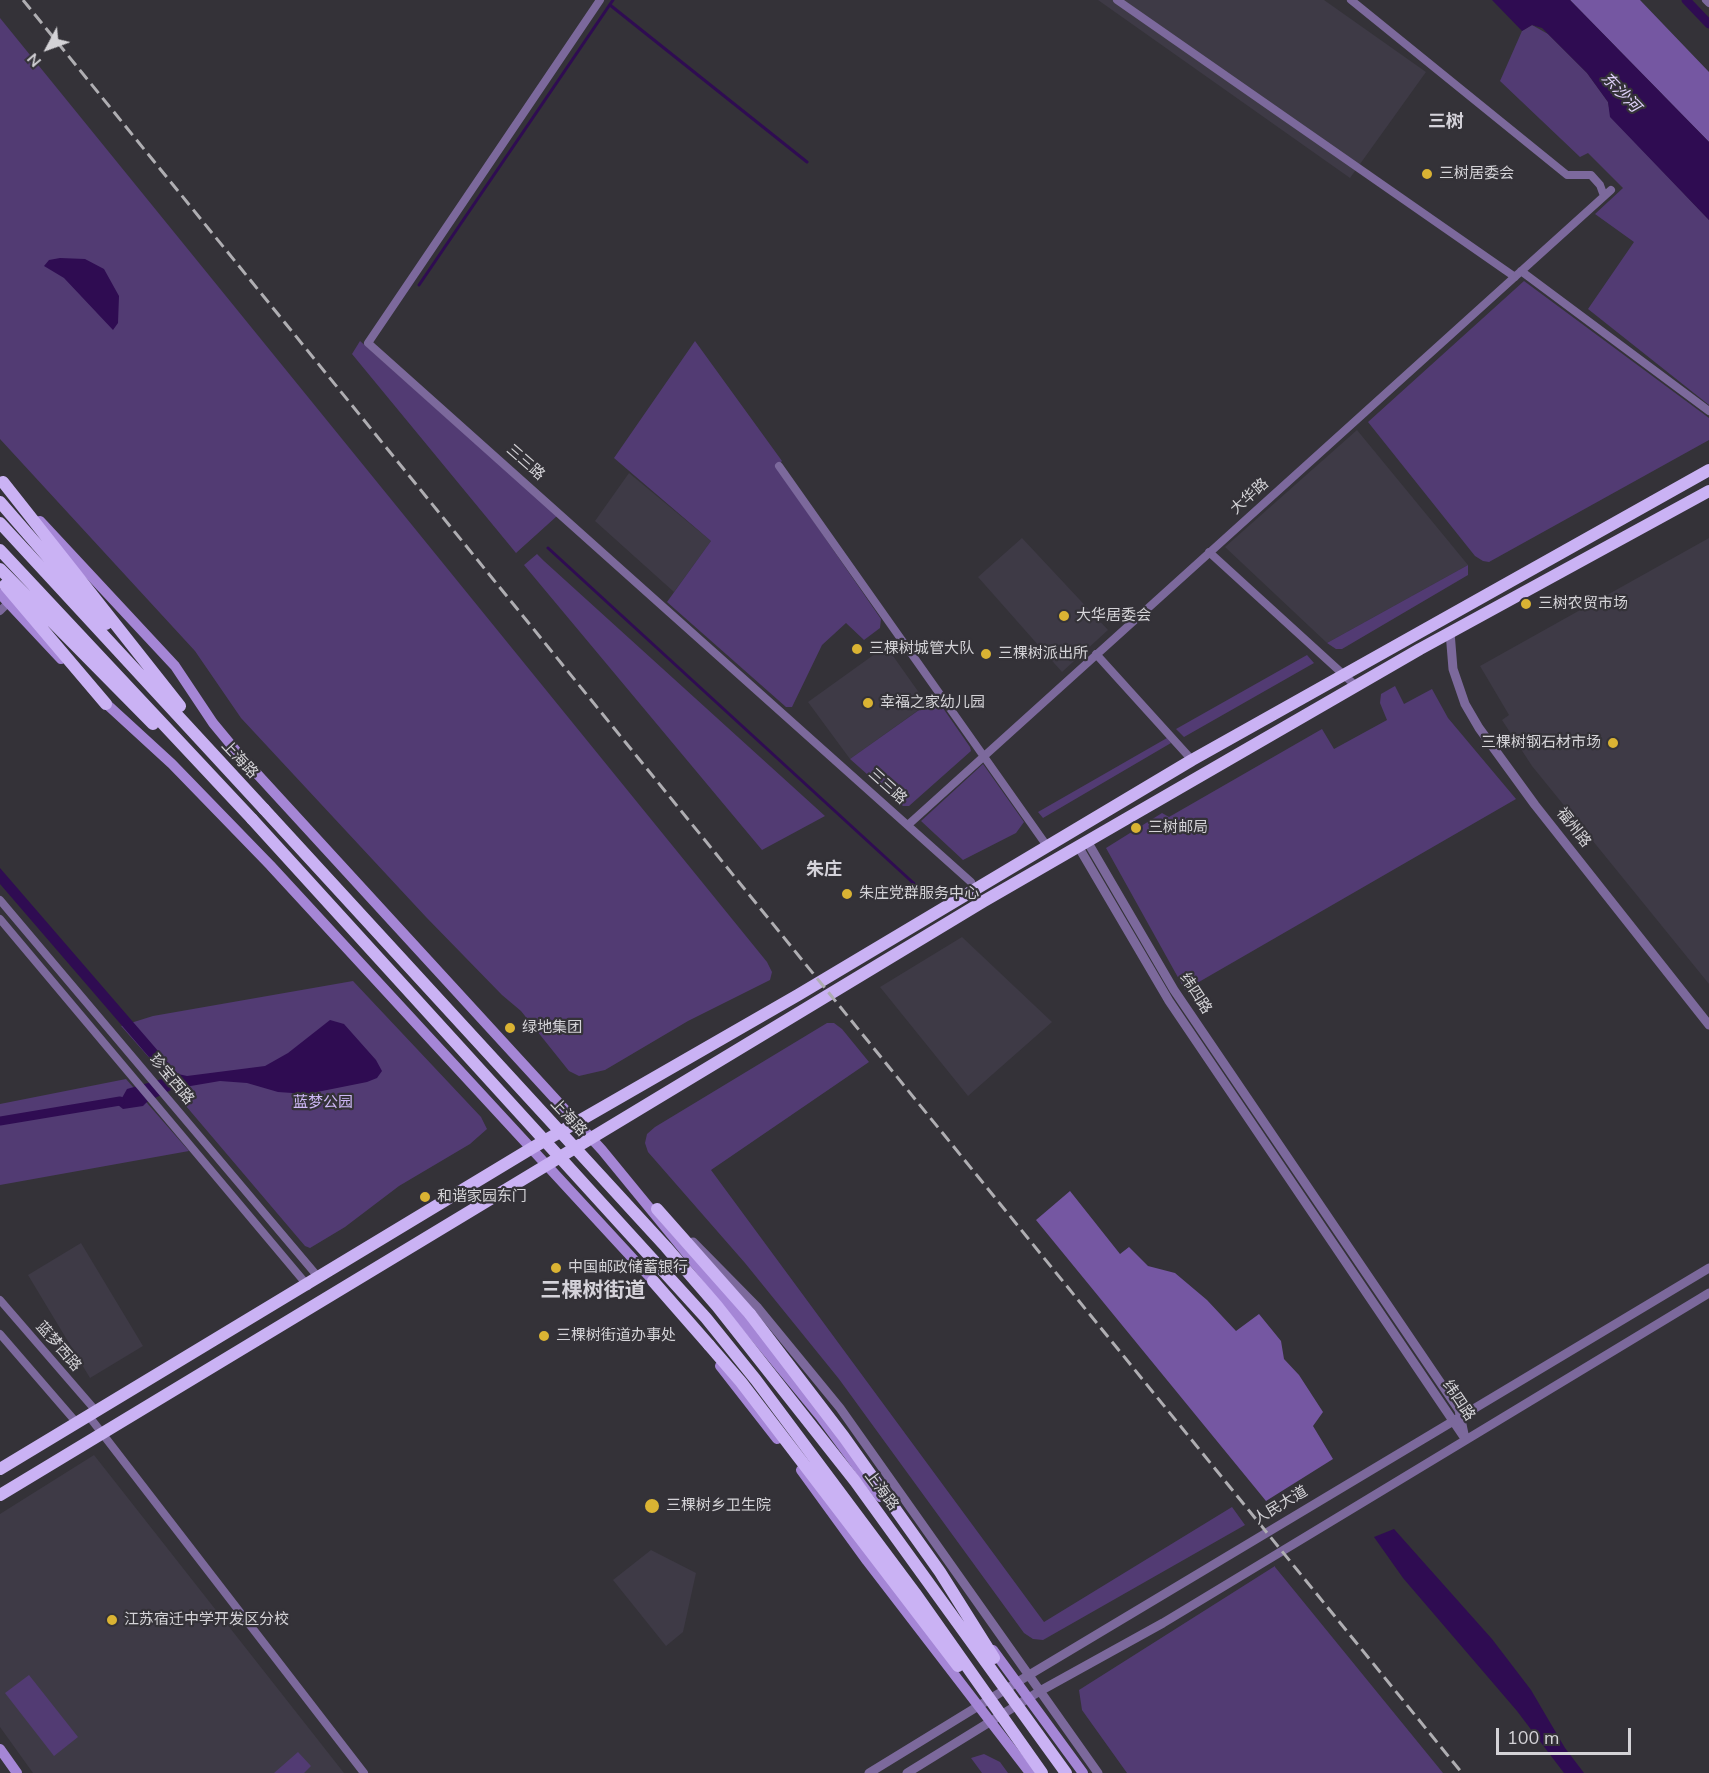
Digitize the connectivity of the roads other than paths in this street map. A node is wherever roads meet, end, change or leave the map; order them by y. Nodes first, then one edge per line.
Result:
1 (600, 0) edge
2 (1117, 0) edge
3 (1351, 0) edge
4 (1518, 274) junction
5 (1709, 411) edge
6 (778, 466) dead end
7 (1709, 470) edge
8 (2, 480) edge
9 (1709, 491) edge
10 (0, 502) edge
11 (0, 523) edge
12 (0, 550) edge
13 (1209, 552) junction
14 (0, 569) edge
15 (0, 579) edge
16 (0, 594) edge
17 (4, 607) edge
18 (1450, 632) junction
19 (1096, 654) junction
20 (151, 673) junction
21 (1344, 675) junction
22 (1356, 686) junction
23 (106, 704) junction
24 (213, 754) junction
25 (983, 756) junction
26 (1192, 760) junction
27 (206, 770) junction
28 (909, 824) junction
29 (1083, 844) junction
30 (1047, 846) junction
31 (971, 882) dead end
32 (0, 900) edge
33 (0, 919) edge
34 (1709, 1025) edge
35 (577, 1122) junction
36 (592, 1139) junction
37 (532, 1148) junction
38 (602, 1150) junction
39 (549, 1165) junction
40 (657, 1209) junction
41 (1709, 1268) edge
42 (319, 1278) junction
43 (653, 1281) junction
44 (308, 1286) junction
45 (1709, 1293) edge
46 (0, 1300) edge
47 (0, 1334) edge
48 (92, 1413) junction
49 (1457, 1418) junction
50 (76, 1422) junction
51 (102, 1434) junction
52 (1465, 1439) junction
53 (0, 1469) edge
54 (0, 1495) edge
55 (1029, 1675) junction
56 (1017, 1682) junction
57 (1040, 1691) junction
58 (1028, 1698) junction
59 (979, 1706) junction
60 (990, 1722) junction
61 (0, 1749) edge
62 (17, 1773) edge
63 (364, 1773) edge
64 (869, 1773) edge
65 (907, 1773) edge
66 (1030, 1773) edge
67 (1042, 1773) edge
68 (1066, 1773) edge
69 (1072, 1773) edge
70 (1083, 1773) edge
71 (1098, 1773) edge

1 - 28 street, 三三路
2 - 4 street
3 - 4 street, 大华路
4 - 5 street
4 - 13 street, 大华路
6 - 25 street
7 - 21 highway
8 - 20 highway
8 - 35 main road, 上海路
9 - 18 highway
10 - 20 highway
11 - 24 highway, 上海路
12 - 27 highway, 上海路
13 - 19 street, 大华路
13 - 21 street
14 - 27 highway
15 - 23 highway
16 - 17 main road
17 - 23 main road
18 - 22 highway
18 - 34 street, 福州路
19 - 25 street, 大华路
19 - 26 street
20 - 24 highway
21 - 22 street
21 - 26 highway
22 - 29 highway
23 - 37 main road
24 - 68 highway, 上海路, bridge
25 - 28 street, 大华路
25 - 30 street
26 - 30 highway
27 - 67 highway, 上海路, bridge
28 - 31 street, 三三路
29 - 36 highway
29 - 49 street, 纬四路
30 - 35 highway
32 - 42 street, 珍宝西路
33 - 44 street, 珍宝西路
35 - 36 main road, 上海路
35 - 37 highway
36 - 38 main road, 上海路
36 - 39 highway
37 - 39 main road
37 - 42 highway
38 - 40 street, 上海路
38 - 56 main road, 上海路
39 - 43 main road
39 - 51 highway
40 - 55 street, 上海路
40 - 69 highway, bridge
41 - 49 street, 人民大道
42 - 44 highway
43 - 59 main road
43 - 67 highway, bridge
44 - 48 highway
45 - 52 street
46 - 48 street, 蓝梦西路
47 - 50 street
48 - 50 highway
48 - 51 street, 蓝梦西路
49 - 52 street, 纬四路
49 - 55 street, 人民大道
50 - 53 highway
51 - 54 highway
51 - 63 street, 蓝梦西路
52 - 57 street
55 - 56 street, 人民大道
55 - 57 street, 上海路
56 - 58 main road, 上海路
56 - 59 street, 人民大道
57 - 58 street
57 - 71 street, 上海路
58 - 60 street
58 - 70 main road, 上海路
59 - 60 main road
59 - 64 street, 人民大道
60 - 65 street
60 - 66 main road
61 - 62 main road

